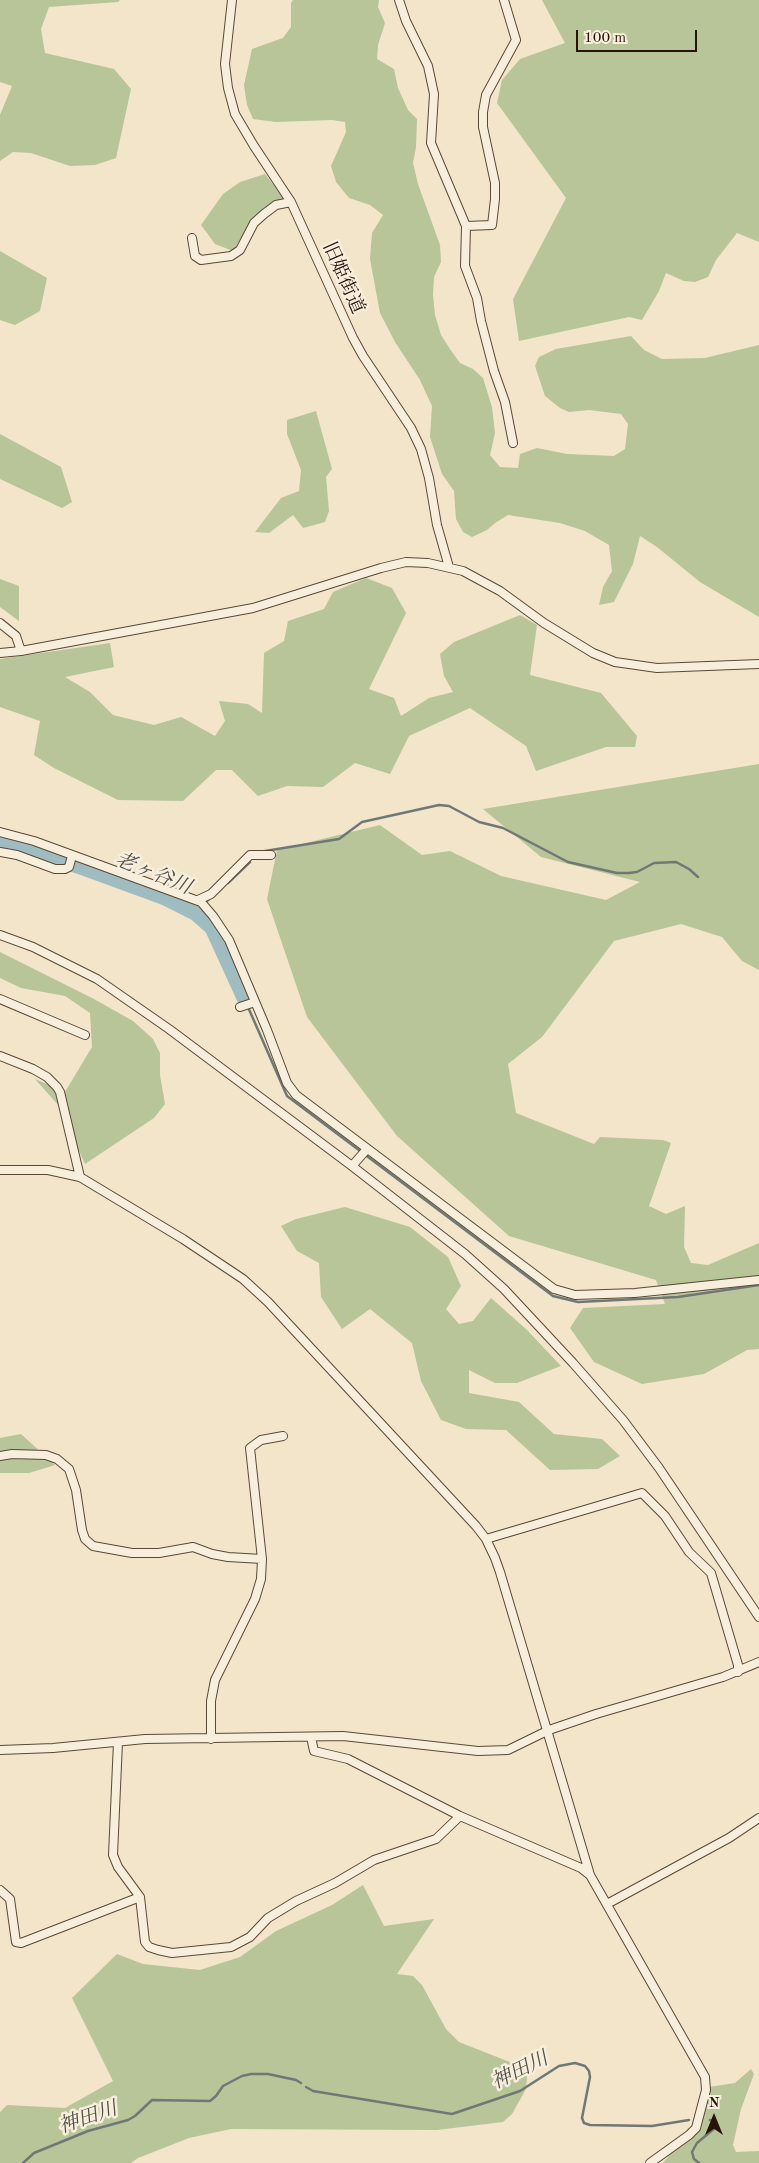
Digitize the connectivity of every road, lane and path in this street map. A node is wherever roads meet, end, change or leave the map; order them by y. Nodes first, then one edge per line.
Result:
1 (232, 0) edge
2 (399, 0) edge
3 (504, 0) edge
4 (291, 202) junction
5 (466, 226) junction
6 (192, 238) dead end
7 (513, 443) dead end
8 (449, 566) junction
9 (0, 623) edge
10 (21, 652) junction
11 (0, 653) edge
12 (759, 664) edge
13 (0, 832) edge
14 (0, 852) edge
15 (271, 855) dead end
16 (72, 856) junction
17 (202, 903) junction
18 (0, 935) edge
19 (0, 1000) edge
20 (256, 1002) junction
21 (240, 1008) dead end
22 (85, 1035) dead end
23 (0, 1056) edge
24 (366, 1151) junction
25 (355, 1163) junction
26 (0, 1170) edge
27 (80, 1177) junction
28 (759, 1280) edge
29 (283, 1436) dead end
30 (0, 1456) edge
31 (486, 1540) junction
32 (262, 1559) junction
33 (759, 1617) edge
34 (759, 1662) edge
35 (738, 1672) junction
36 (549, 1730) junction
37 (311, 1737) junction
38 (211, 1738) junction
39 (118, 1742) junction
40 (0, 1750) edge
41 (460, 1816) junction
42 (759, 1818) edge
43 (590, 1875) junction
44 (0, 1890) edge
45 (140, 1897) junction
46 (607, 1904) junction
47 (650, 2163) edge

1 - 4 street, 旧姫街道
2 - 5 street
3 - 5 street
4 - 6 street
4 - 8 street, 旧姫街道
5 - 7 street
8 - 10 street
8 - 12 street
9 - 10 street
10 - 11 street
13 - 16 street
14 - 16 street
15 - 17 street
16 - 17 street
17 - 20 street
18 - 25 street
19 - 22 street
20 - 21 street
20 - 24 street
23 - 27 street
24 - 25 street
24 - 28 street
25 - 33 street
26 - 27 street
27 - 31 street
29 - 32 street
30 - 32 street
31 - 35 street
31 - 36 street
32 - 38 street
34 - 35 street
35 - 36 street
36 - 37 street
36 - 43 street
37 - 38 street
37 - 41 street
38 - 39 street
39 - 40 street
39 - 45 street
41 - 43 street
41 - 45 street
42 - 46 street
43 - 46 street
44 - 45 street
46 - 47 street

